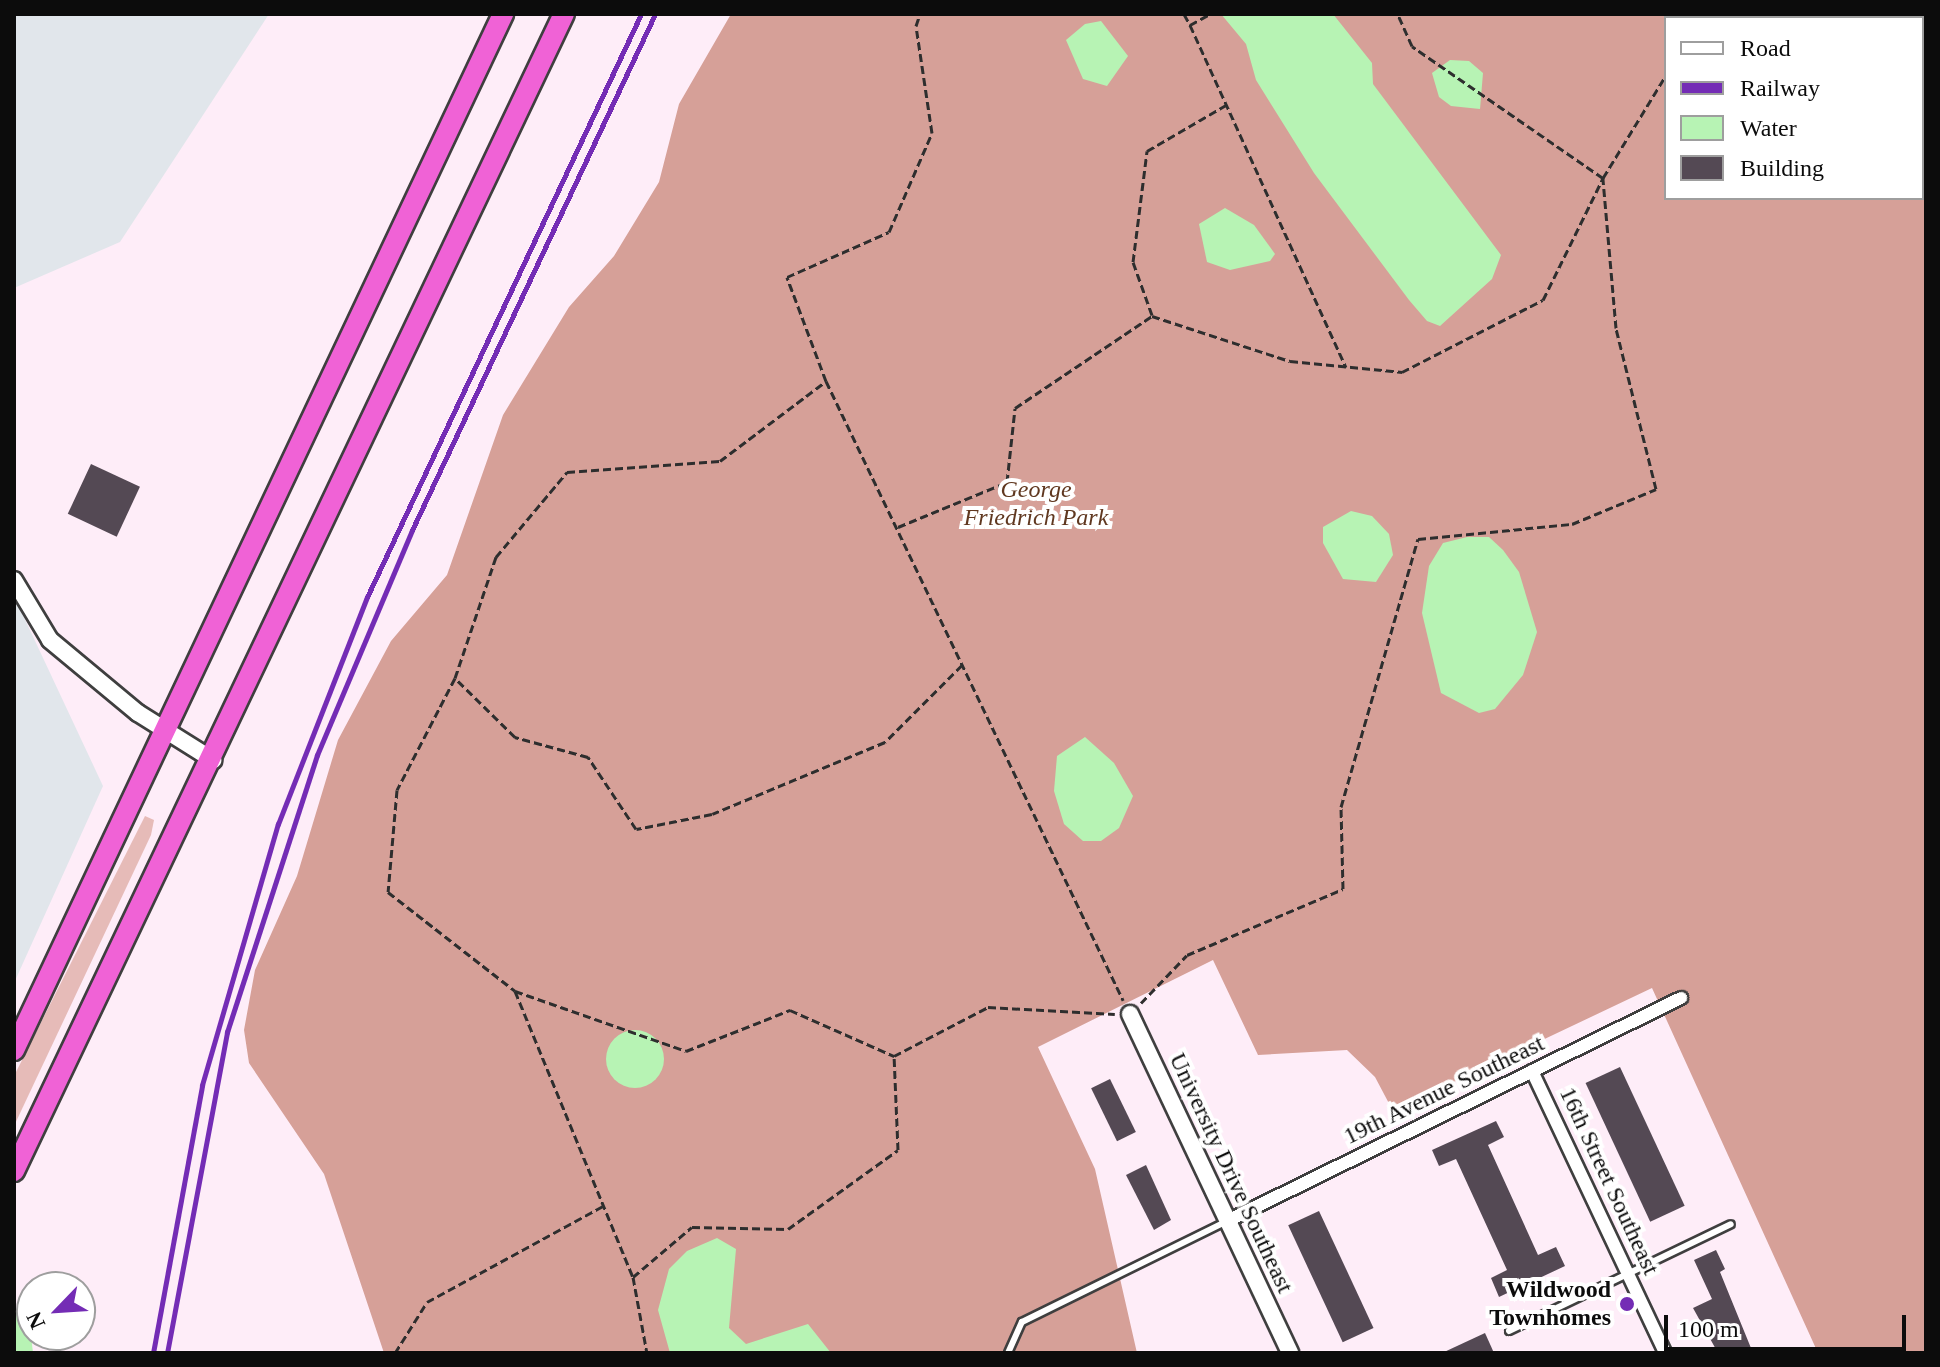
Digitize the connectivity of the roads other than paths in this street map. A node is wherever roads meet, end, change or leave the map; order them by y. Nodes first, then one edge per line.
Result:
1 (503, 14) edge
2 (564, 14) edge
3 (14, 580) edge
4 (168, 733) junction
5 (213, 760) junction
6 (1681, 998) dead end
7 (1130, 1014) road end
8 (14, 1050) edge
9 (1532, 1071) junction
10 (14, 1171) edge
11 (1227, 1221) junction
12 (1731, 1224) dead end
13 (1628, 1274) junction
14 (1509, 1331) dead end
15 (1008, 1353) edge
16 (1290, 1353) edge
17 (1665, 1353) edge

1 - 4 highway
2 - 5 highway
3 - 4 street
4 - 5 street
4 - 8 highway
5 - 10 highway
6 - 9 street, 19th Avenue Southeast
7 - 11 street, University Drive Southeast
9 - 11 street, 19th Avenue Southeast
9 - 13 street, 16th Street Southeast
11 - 15 lane
11 - 16 street, University Drive Southeast
12 - 13 lane
13 - 14 lane
13 - 17 street, 16th Street Southeast

